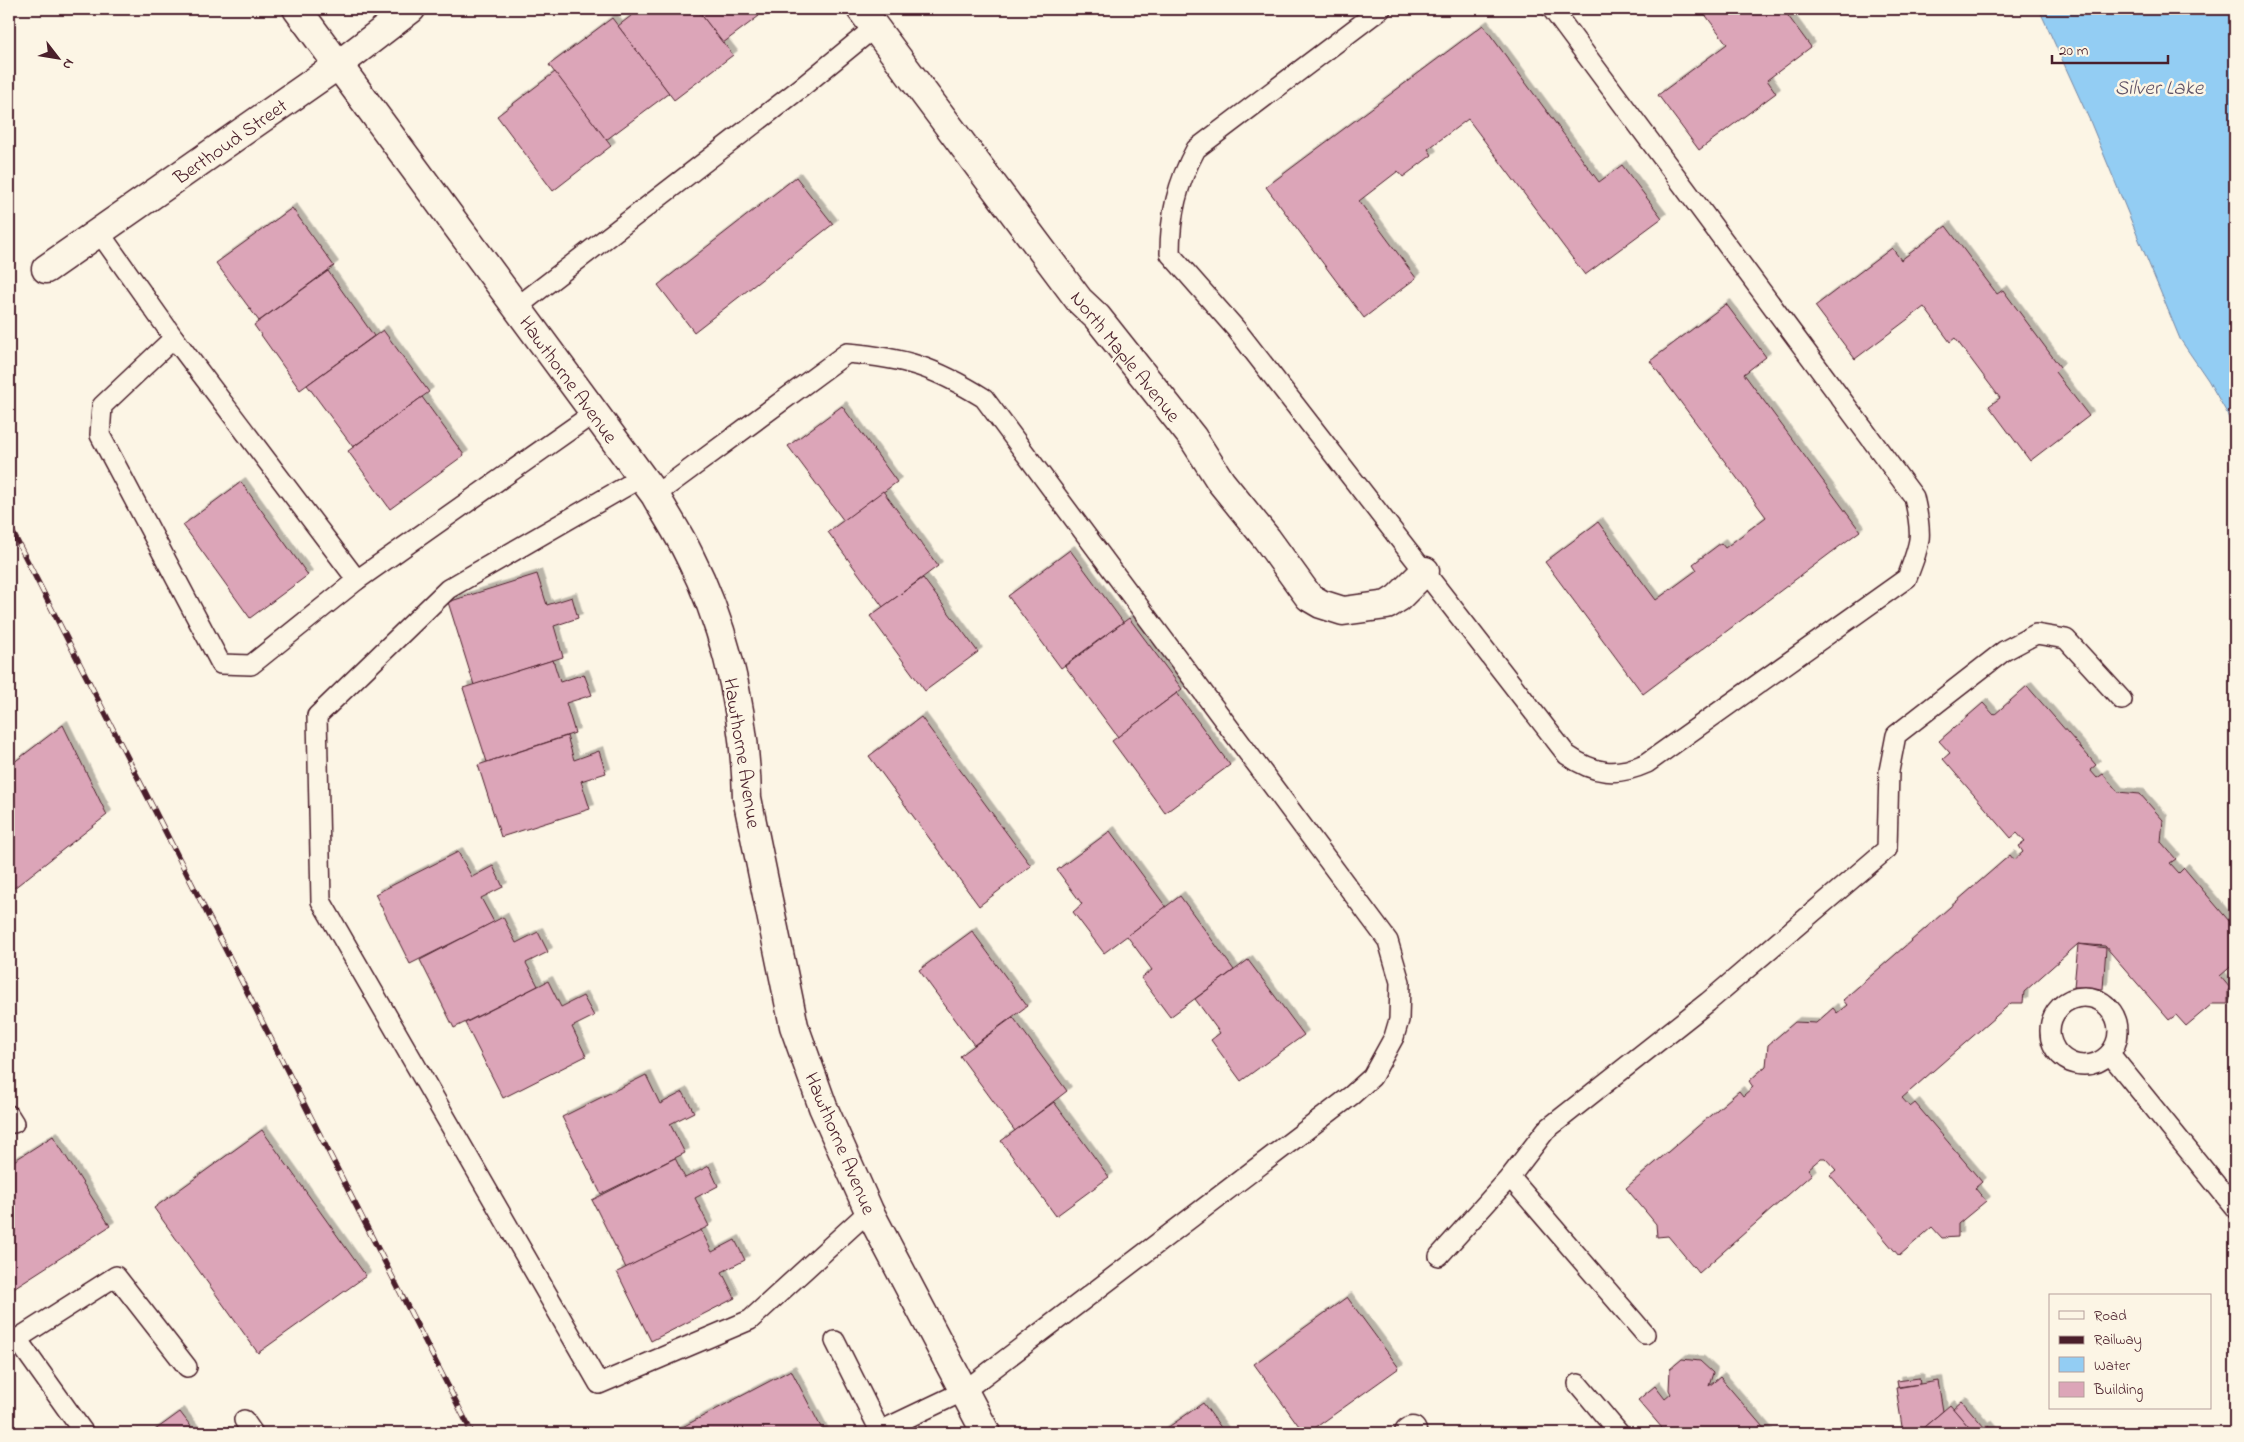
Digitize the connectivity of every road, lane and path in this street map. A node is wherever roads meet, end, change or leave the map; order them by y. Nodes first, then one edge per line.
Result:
1 (297, 9) edge
2 (411, 9) edge
3 (1381, 9) edge
4 (1552, 9) edge
5 (868, 18) edge
6 (338, 65) junction
7 (99, 232) junction
8 (46, 269) dead end
9 (517, 307) junction
10 (174, 338) junction
11 (594, 413) junction
12 (648, 486) junction
13 (1425, 571) junction
14 (357, 580) junction
15 (2122, 700) dead end
16 (2110, 1054) dead end
17 (1510, 1177) junction
18 (2235, 1208) edge
19 (869, 1211) junction
20 (1439, 1256) dead end
21 (1644, 1334) dead end
22 (835, 1341) dead end
23 (13, 1342) edge
24 (186, 1367) dead end
25 (1578, 1384) dead end
26 (964, 1391) junction
27 (881, 1432) edge
28 (84, 1433) edge
29 (986, 1433) edge
30 (1619, 1433) edge

1 - 6 street, Hawthorne Avenue
2 - 6 street, Berthoud Street
3 - 13 lane
4 - 13 lane
5 - 9 lane
5 - 13 street, North Maple Avenue
6 - 7 street, Berthoud Street
6 - 9 street, Hawthorne Avenue
7 - 8 street, Berthoud Street
7 - 10 lane
9 - 11 street, Hawthorne Avenue
10 - 14 lane
10 - 14 lane
11 - 12 street, Hawthorne Avenue
11 - 14 lane
12 - 19 street, Hawthorne Avenue
12 - 19 lane
12 - 26 lane
15 - 17 lane
16 - 18 lane
17 - 20 lane
17 - 21 lane
19 - 26 street, Hawthorne Avenue
22 - 27 lane
23 - 24 lane
23 - 28 lane
25 - 30 lane
26 - 27 lane
26 - 29 street, Hawthorne Avenue

